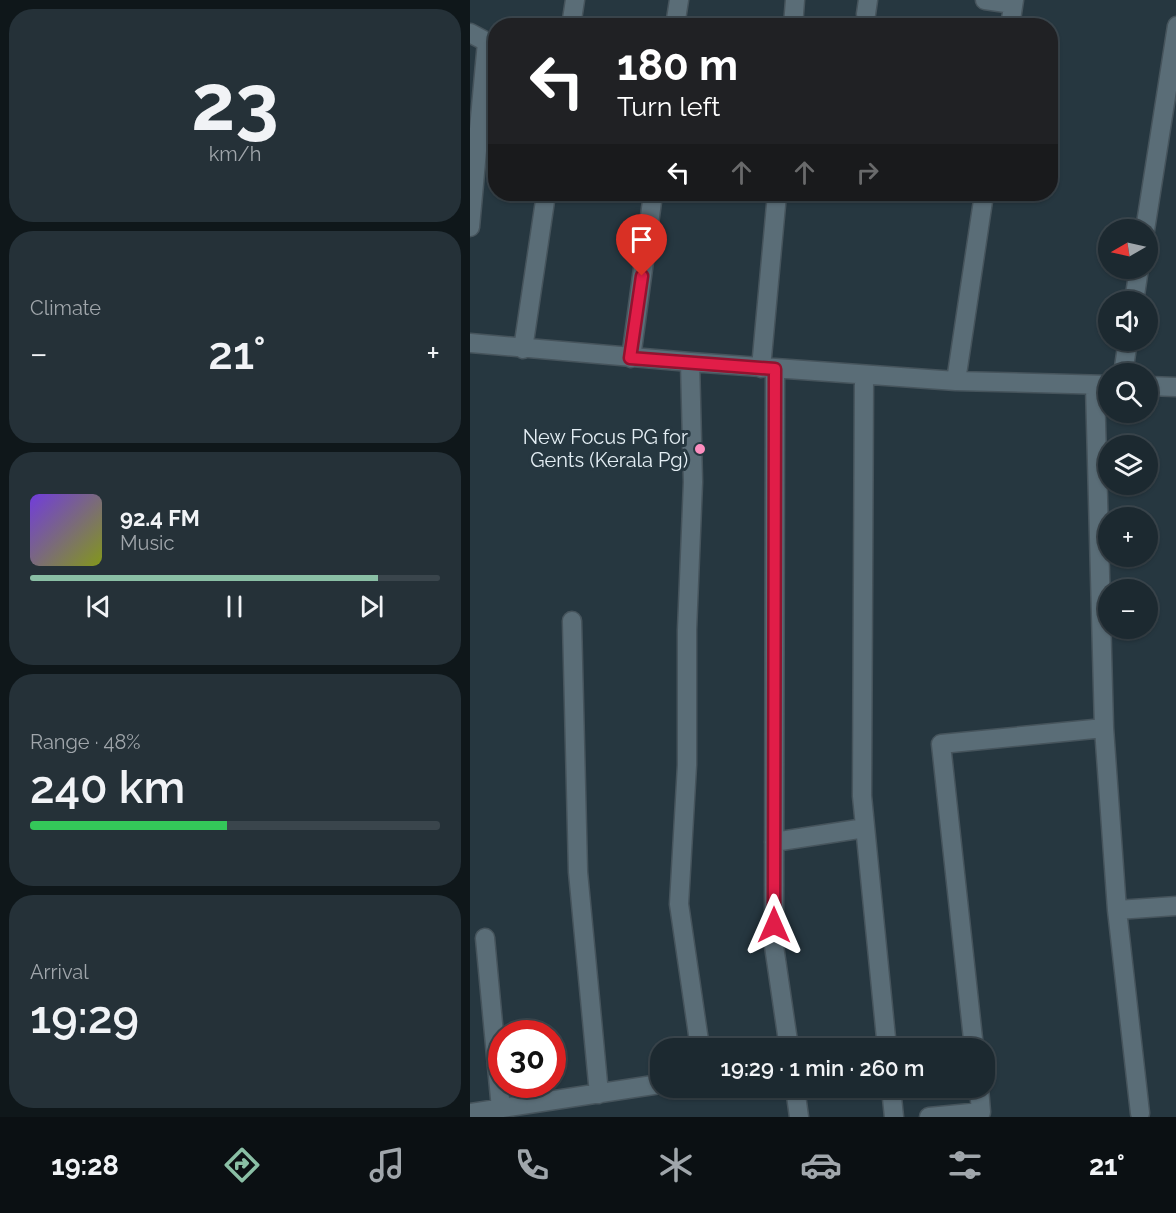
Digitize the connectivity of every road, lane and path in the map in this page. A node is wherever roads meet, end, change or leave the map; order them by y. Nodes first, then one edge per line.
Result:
1 (575, 0) edge
2 (679, 0) edge
3 (795, 0) edge
4 (985, 0) edge
5 (1014, 2) edge
6 (572, 18) edge
7 (676, 18) edge
8 (794, 18) edge
9 (1011, 18) edge
10 (1176, 26) edge
11 (470, 33) edge
12 (545, 201) edge
13 (652, 201) edge
14 (777, 201) edge
15 (983, 201) edge
16 (1147, 219) edge
17 (470, 227) edge
18 (470, 343) edge
19 (523, 349) junction
20 (630, 358) junction
21 (690, 363) junction
22 (768, 369) junction
23 (864, 375) junction
24 (956, 381) junction
25 (1098, 385) edge
26 (1158, 386) edge
27 (1176, 387) edge
28 (1102, 423) edge
29 (572, 621) dead end
30 (1104, 728) junction
31 (865, 828) junction
32 (774, 842) junction
33 (1176, 906) edge
34 (1117, 910) junction
35 (485, 938) dead end
36 (699, 1038) edge
37 (788, 1038) edge
38 (886, 1038) edge
39 (973, 1038) edge
40 (650, 1086) edge
41 (599, 1094) junction
42 (796, 1098) edge
43 (892, 1098) edge
44 (980, 1098) edge
45 (501, 1109) junction
46 (470, 1113) edge
47 (1140, 1113) dead end
48 (799, 1117) edge
49 (894, 1117) edge
50 (929, 1117) edge

1 - 6 street
2 - 7 street
3 - 8 street
4 - 5 street
5 - 9 street
10 - 16 street
11 - 17 street
12 - 19 street
13 - 20 street
14 - 22 street
15 - 24 street
18 - 19 street
19 - 20 street
20 - 21 street
21 - 22 street
21 - 36 street
22 - 23 street
22 - 32 street
23 - 24 street
23 - 31 street
24 - 25 street
26 - 27 street
28 - 30 street
29 - 41 street
30 - 34 street
30 - 39 street
31 - 32 street
31 - 38 street
32 - 37 street
33 - 34 street
34 - 47 street
35 - 45 street
40 - 41 street
41 - 45 street
42 - 48 street
43 - 49 street
44 - 50 street
45 - 46 street

